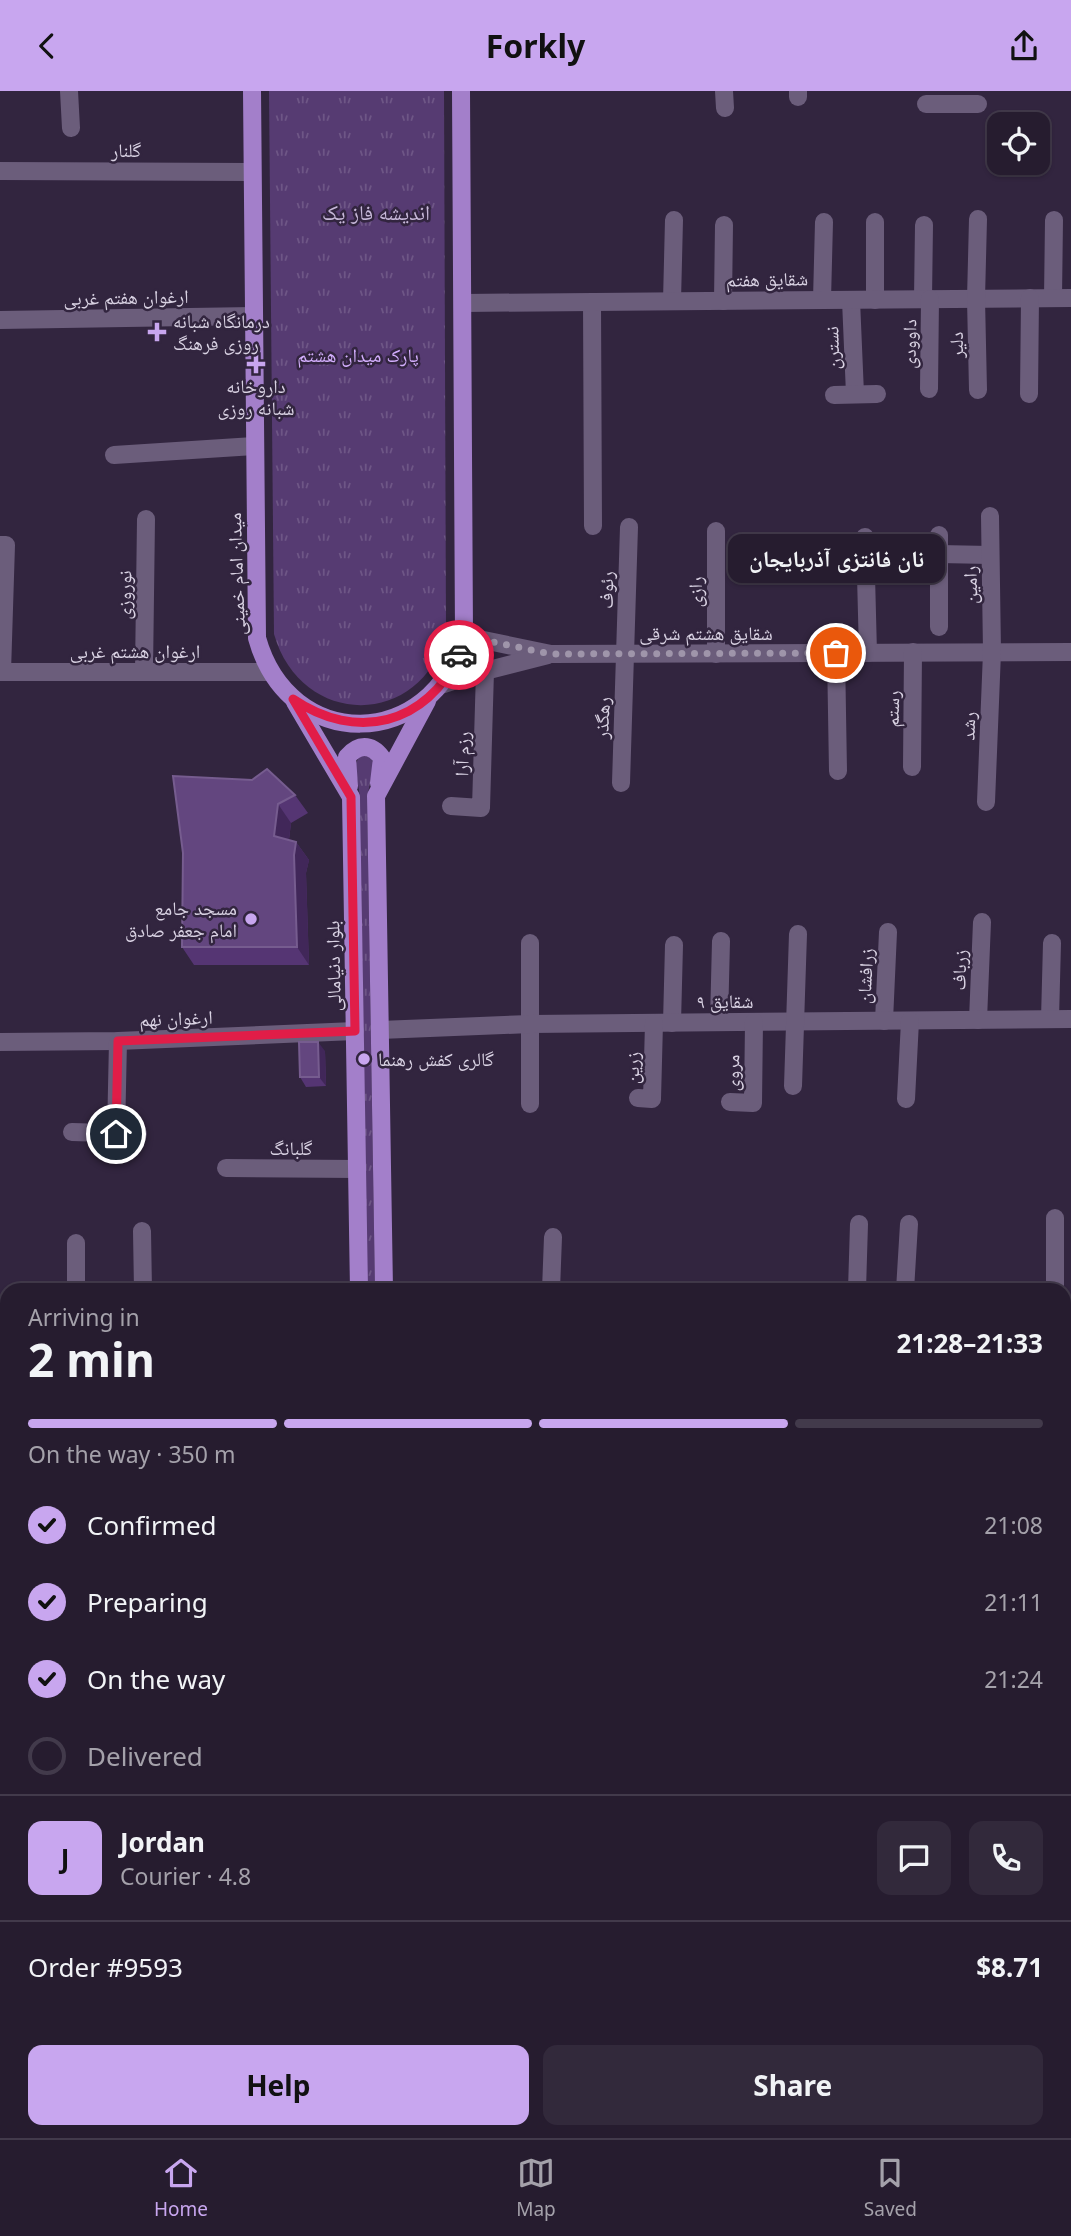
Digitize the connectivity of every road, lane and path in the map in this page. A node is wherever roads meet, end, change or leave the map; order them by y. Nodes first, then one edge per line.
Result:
1 (69, 91) edge
2 (252, 91) edge
3 (461, 91) edge
4 (949, 97) edge
5 (926, 104) dead end
6 (978, 104) dead end
7 (71, 128) dead end
8 (0, 171) edge
9 (252, 172) junction
10 (978, 219) dead end
11 (674, 220) dead end
12 (1054, 220) dead end
13 (824, 222) dead end
14 (875, 222) dead end
15 (724, 225) dead end
16 (924, 225) dead end
17 (1030, 298) junction
18 (1053, 298) junction
19 (1071, 298) edge
20 (927, 299) junction
21 (976, 299) junction
22 (822, 300) junction
23 (851, 300) junction
24 (875, 300) junction
25 (672, 301) junction
26 (723, 301) junction
27 (592, 302) junction
28 (463, 303) junction
29 (253, 316) junction
30 (0, 320) edge
31 (929, 389) dead end
32 (978, 390) dead end
33 (855, 394) junction
34 (877, 394) dead end
35 (1029, 394) dead end
36 (834, 395) dead end
37 (254, 446) junction
38 (114, 455) dead end
39 (990, 516) dead end
40 (146, 519) dead end
41 (593, 526) dead end
42 (629, 527) dead end
43 (716, 531) dead end
44 (939, 535) dead end
45 (865, 537) dead end
46 (0, 545) edge
47 (939, 554) junction
48 (990, 555) junction
49 (939, 627) dead end
50 (464, 636) junction
51 (913, 652) junction
52 (992, 652) junction
53 (1071, 652) edge
54 (836, 653) junction
55 (868, 653) junction
56 (551, 654) junction
57 (625, 654) junction
58 (716, 654) junction
59 (144, 671) junction
60 (485, 671) junction
61 (1, 672) edge
62 (270, 672) junction
63 (441, 685) junction
64 (293, 699) junction
65 (428, 699) junction
66 (912, 767) dead end
67 (838, 771) dead end
68 (621, 783) dead end
69 (376, 796) junction
70 (351, 797) junction
71 (986, 802) dead end
72 (451, 806) dead end
73 (982, 922) dead end
74 (888, 932) dead end
75 (798, 934) dead end
76 (722, 941) dead end
77 (530, 943) dead end
78 (1052, 943) dead end
79 (674, 945) dead end
80 (1050, 1019) junction
81 (1071, 1019) edge
82 (978, 1020) junction
83 (796, 1021) junction
84 (884, 1021) junction
85 (909, 1021) junction
86 (719, 1022) junction
87 (754, 1022) junction
88 (654, 1023) junction
89 (672, 1023) junction
90 (530, 1024) junction
91 (380, 1030) junction
92 (355, 1031) junction
93 (118, 1041) junction
94 (0, 1042) edge
95 (793, 1086) dead end
96 (638, 1098) dead end
97 (906, 1099) dead end
98 (730, 1102) dead end
99 (530, 1104) dead end
100 (72, 1132) dead end
101 (116, 1134) junction
102 (138, 1134) dead end
103 (226, 1168) dead end
104 (357, 1169) junction
105 (1055, 1218) dead end
106 (859, 1224) dead end
107 (909, 1224) dead end
108 (142, 1231) dead end
109 (553, 1237) dead end
110 (76, 1243) dead end
111 (76, 1283) edge
112 (143, 1283) edge
113 (359, 1283) edge
114 (384, 1283) edge
115 (551, 1283) edge
116 (857, 1283) edge
117 (905, 1283) edge
118 (1055, 1283) edge

1 - 7 street
2 - 9 main road, میدان امام خمینی
3 - 28 main road, میدان امام خمینی
4 - 5 street
4 - 6 street
8 - 9 street, گلنار
9 - 29 main road, میدان امام خمینی
10 - 21 street, دلیر
11 - 25 street
12 - 18 street
13 - 22 street
14 - 24 street
15 - 26 street
16 - 20 street, داوودی
17 - 18 street, شقایق هفتم
17 - 21 street, شقایق هفتم
17 - 35 street
18 - 19 street, شقایق هفتم
20 - 21 street, شقایق هفتم
20 - 24 street, شقایق هفتم
20 - 31 street, داوودی
21 - 32 street, دلیر
22 - 23 street, شقایق هفتم
22 - 26 street, شقایق هفتم
23 - 24 street, شقایق هفتم
23 - 33 street, نسترن
25 - 26 street, شقایق هفتم
25 - 27 street, شقایق هفتم
27 - 28 street, شقایق هفتم
27 - 41 street
28 - 50 main road, میدان امام خمینی
29 - 30 street, ارغوان هفتم غربی
29 - 37 main road, میدان امام خمینی
33 - 34 street
33 - 36 street
37 - 38 street
37 - 62 main road, میدان امام خمینی
39 - 48 street, رامین
40 - 59 street, نوروزی
42 - 57 street, رئوف
43 - 58 street, رازی
44 - 47 street
45 - 55 street
46 - 61 street
47 - 48 street
47 - 49 street
48 - 52 street, رامین
50 - 56 street, شقایق هشتم شرقی
50 - 63 main road, میدان امام خمینی
51 - 52 street, شقایق هشتم شرقی
51 - 55 street, شقایق هشتم شرقی
51 - 66 street, رستم
52 - 53 street, شقایق هشتم شرقی
52 - 71 street, رشد
54 - 55 street, شقایق هشتم شرقی
54 - 58 street, شقایق هشتم شرقی
54 - 67 street
56 - 57 street, شقایق هشتم شرقی
56 - 60 street, شقایق هشتم شرقی
57 - 58 street, شقایق هشتم شرقی
57 - 68 street, رهگذر
59 - 61 street, ارغوان هشتم غربی
59 - 62 street, ارغوان هشتم غربی
60 - 63 street, شقایق هشتم شرقی
60 - 72 street, رزم آرا
62 - 64 main road, میدان امام خمینی
63 - 65 main road, میدان امام خمینی
64 - 65 main road, میدان امام خمینی
64 - 70 main road, بلوار دنیامالی
65 - 69 main road
69 - 70 main road
69 - 91 main road
70 - 92 main road, بلوار دنیامالی
73 - 82 street, زرباف
74 - 84 street, زرافشان
75 - 83 street
76 - 86 street
77 - 90 street
78 - 80 street
79 - 89 street
80 - 81 street, شقایق ۹
80 - 82 street, شقایق ۹
82 - 85 street, شقایق ۹
83 - 84 street, شقایق ۹
83 - 87 street, شقایق ۹
83 - 95 street
84 - 85 street, شقایق ۹
85 - 97 street
86 - 87 street, شقایق ۹
86 - 89 street, شقایق ۹
87 - 98 street, مروی
88 - 89 street, شقایق ۹
88 - 90 street, شقایق ۹
88 - 96 street, زرین
90 - 91 street, شقایق ۹
90 - 99 street
91 - 114 main road
92 - 93 street, ارغوان نهم
92 - 104 main road, بلوار دنیامالی
93 - 94 street, ارغوان نهم
93 - 101 street
100 - 101 street
101 - 102 street
103 - 104 street, گلبانگ
104 - 113 main road, بلوار دنیامالی
105 - 118 street
106 - 116 street
107 - 117 street
108 - 112 street
109 - 115 street
110 - 111 street

